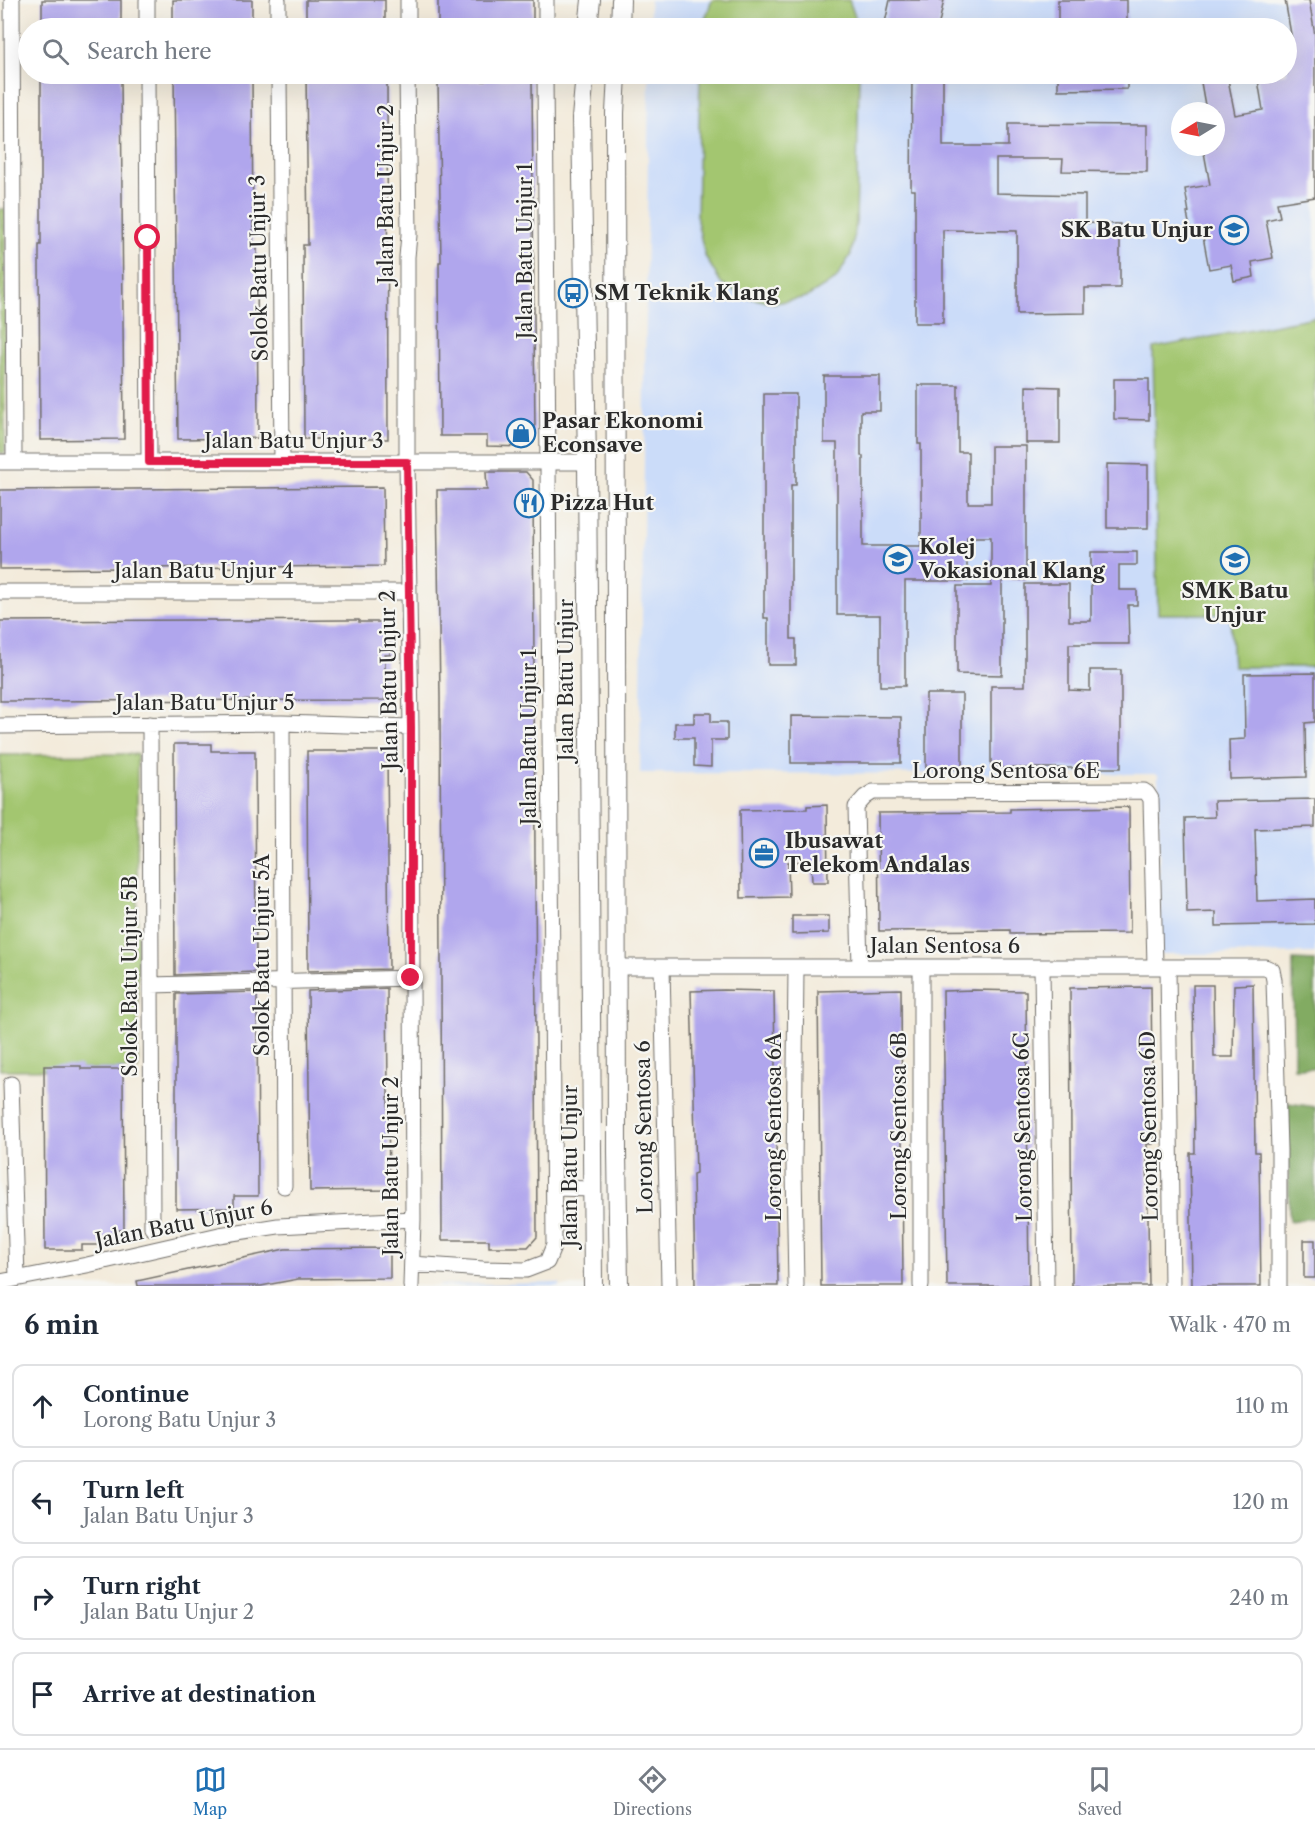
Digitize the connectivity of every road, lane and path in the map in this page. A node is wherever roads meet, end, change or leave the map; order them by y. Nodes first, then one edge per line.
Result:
1 (12, 0) edge
2 (147, 0) edge
3 (278, 0) edge
4 (408, 0) edge
5 (546, 0) edge
6 (591, 0) edge
7 (621, 0) edge
8 (147, 18) edge
9 (278, 18) edge
10 (408, 18) edge
11 (546, 18) edge
12 (589, 18) edge
13 (620, 18) edge
14 (6, 68) edge
15 (147, 84) edge
16 (279, 84) edge
17 (407, 84) edge
18 (545, 84) edge
19 (584, 84) edge
20 (616, 84) edge
21 (7, 200) edge
22 (615, 434) junction
23 (7, 462) edge
24 (149, 462) junction
25 (282, 462) junction
26 (407, 462) junction
27 (548, 462) junction
28 (587, 462) junction
29 (0, 592) edge
30 (409, 592) junction
31 (282, 723) junction
32 (150, 724) junction
33 (0, 726) edge
34 (411, 727) junction
35 (1162, 966) junction
36 (616, 967) junction
37 (662, 967) junction
38 (796, 967) junction
39 (860, 967) junction
40 (921, 967) junction
41 (1042, 967) junction
42 (411, 978) junction
43 (283, 981) junction
44 (151, 985) junction
45 (11, 1084) dead end
46 (284, 1186) dead end
47 (554, 1188) junction
48 (593, 1189) junction
49 (413, 1219) junction
50 (152, 1228) dead end
51 (412, 1264) junction
52 (17, 1278) junction
53 (0, 1282) edge
54 (411, 1286) edge
55 (593, 1286) edge
56 (619, 1286) edge
57 (669, 1286) edge
58 (796, 1286) edge
59 (921, 1286) edge
60 (1046, 1286) edge
61 (1172, 1286) edge
62 (1279, 1286) edge

1 - 14 street
2 - 8 street
3 - 9 street
4 - 10 street
5 - 11 street
6 - 12 main road
7 - 13 main road
14 - 21 street
15 - 24 street
16 - 25 street, Solok Batu Unjur 3
17 - 26 street, Jalan Batu Unjur 2
18 - 27 street, Jalan Batu Unjur 1
19 - 28 main road, Jalan Batu Unjur
20 - 22 main road
21 - 23 street
22 - 28 main road
22 - 36 main road
23 - 24 street, Jalan Batu Unjur 3
24 - 25 street, Jalan Batu Unjur 3
25 - 26 street, Jalan Batu Unjur 3
26 - 27 street, Jalan Batu Unjur 3
26 - 30 street, Jalan Batu Unjur 2
27 - 28 street, Jalan Batu Unjur 3
27 - 47 street, Jalan Batu Unjur 1
28 - 48 main road, Jalan Batu Unjur
29 - 30 street, Jalan Batu Unjur 4
30 - 34 street, Jalan Batu Unjur 2
31 - 32 street, Jalan Batu Unjur 5
31 - 34 street, Jalan Batu Unjur 5
31 - 43 street, Solok Batu Unjur 5A
32 - 33 street, Jalan Batu Unjur 5
32 - 44 street, Solok Batu Unjur 5B
34 - 42 street, Jalan Batu Unjur 2
35 - 39 street, Lorong Sentosa 6E
35 - 41 street, Jalan Sentosa 6
35 - 61 street, Lorong Sentosa 6D
35 - 62 street, Jalan Sentosa 6
36 - 37 street, Jalan Sentosa 6
36 - 56 main road
37 - 38 street, Jalan Sentosa 6
37 - 57 street, Lorong Sentosa 6
38 - 39 street, Jalan Sentosa 6
38 - 58 street, Lorong Sentosa 6A
39 - 40 street, Jalan Sentosa 6
40 - 41 street, Jalan Sentosa 6
40 - 59 street, Lorong Sentosa 6B
41 - 60 street, Lorong Sentosa 6C
42 - 43 street
42 - 49 street, Jalan Batu Unjur 2
43 - 44 street
43 - 46 street, Solok Batu Unjur 5A
44 - 50 street, Solok Batu Unjur 5B
45 - 52 street
47 - 48 street
47 - 51 street, Jalan Batu Unjur 1
48 - 55 main road, Jalan Batu Unjur
49 - 51 street, Jalan Batu Unjur 2
49 - 52 street, Jalan Batu Unjur 6
51 - 54 street, Jalan Batu Unjur 2
52 - 53 street, Jalan Batu Unjur 6

